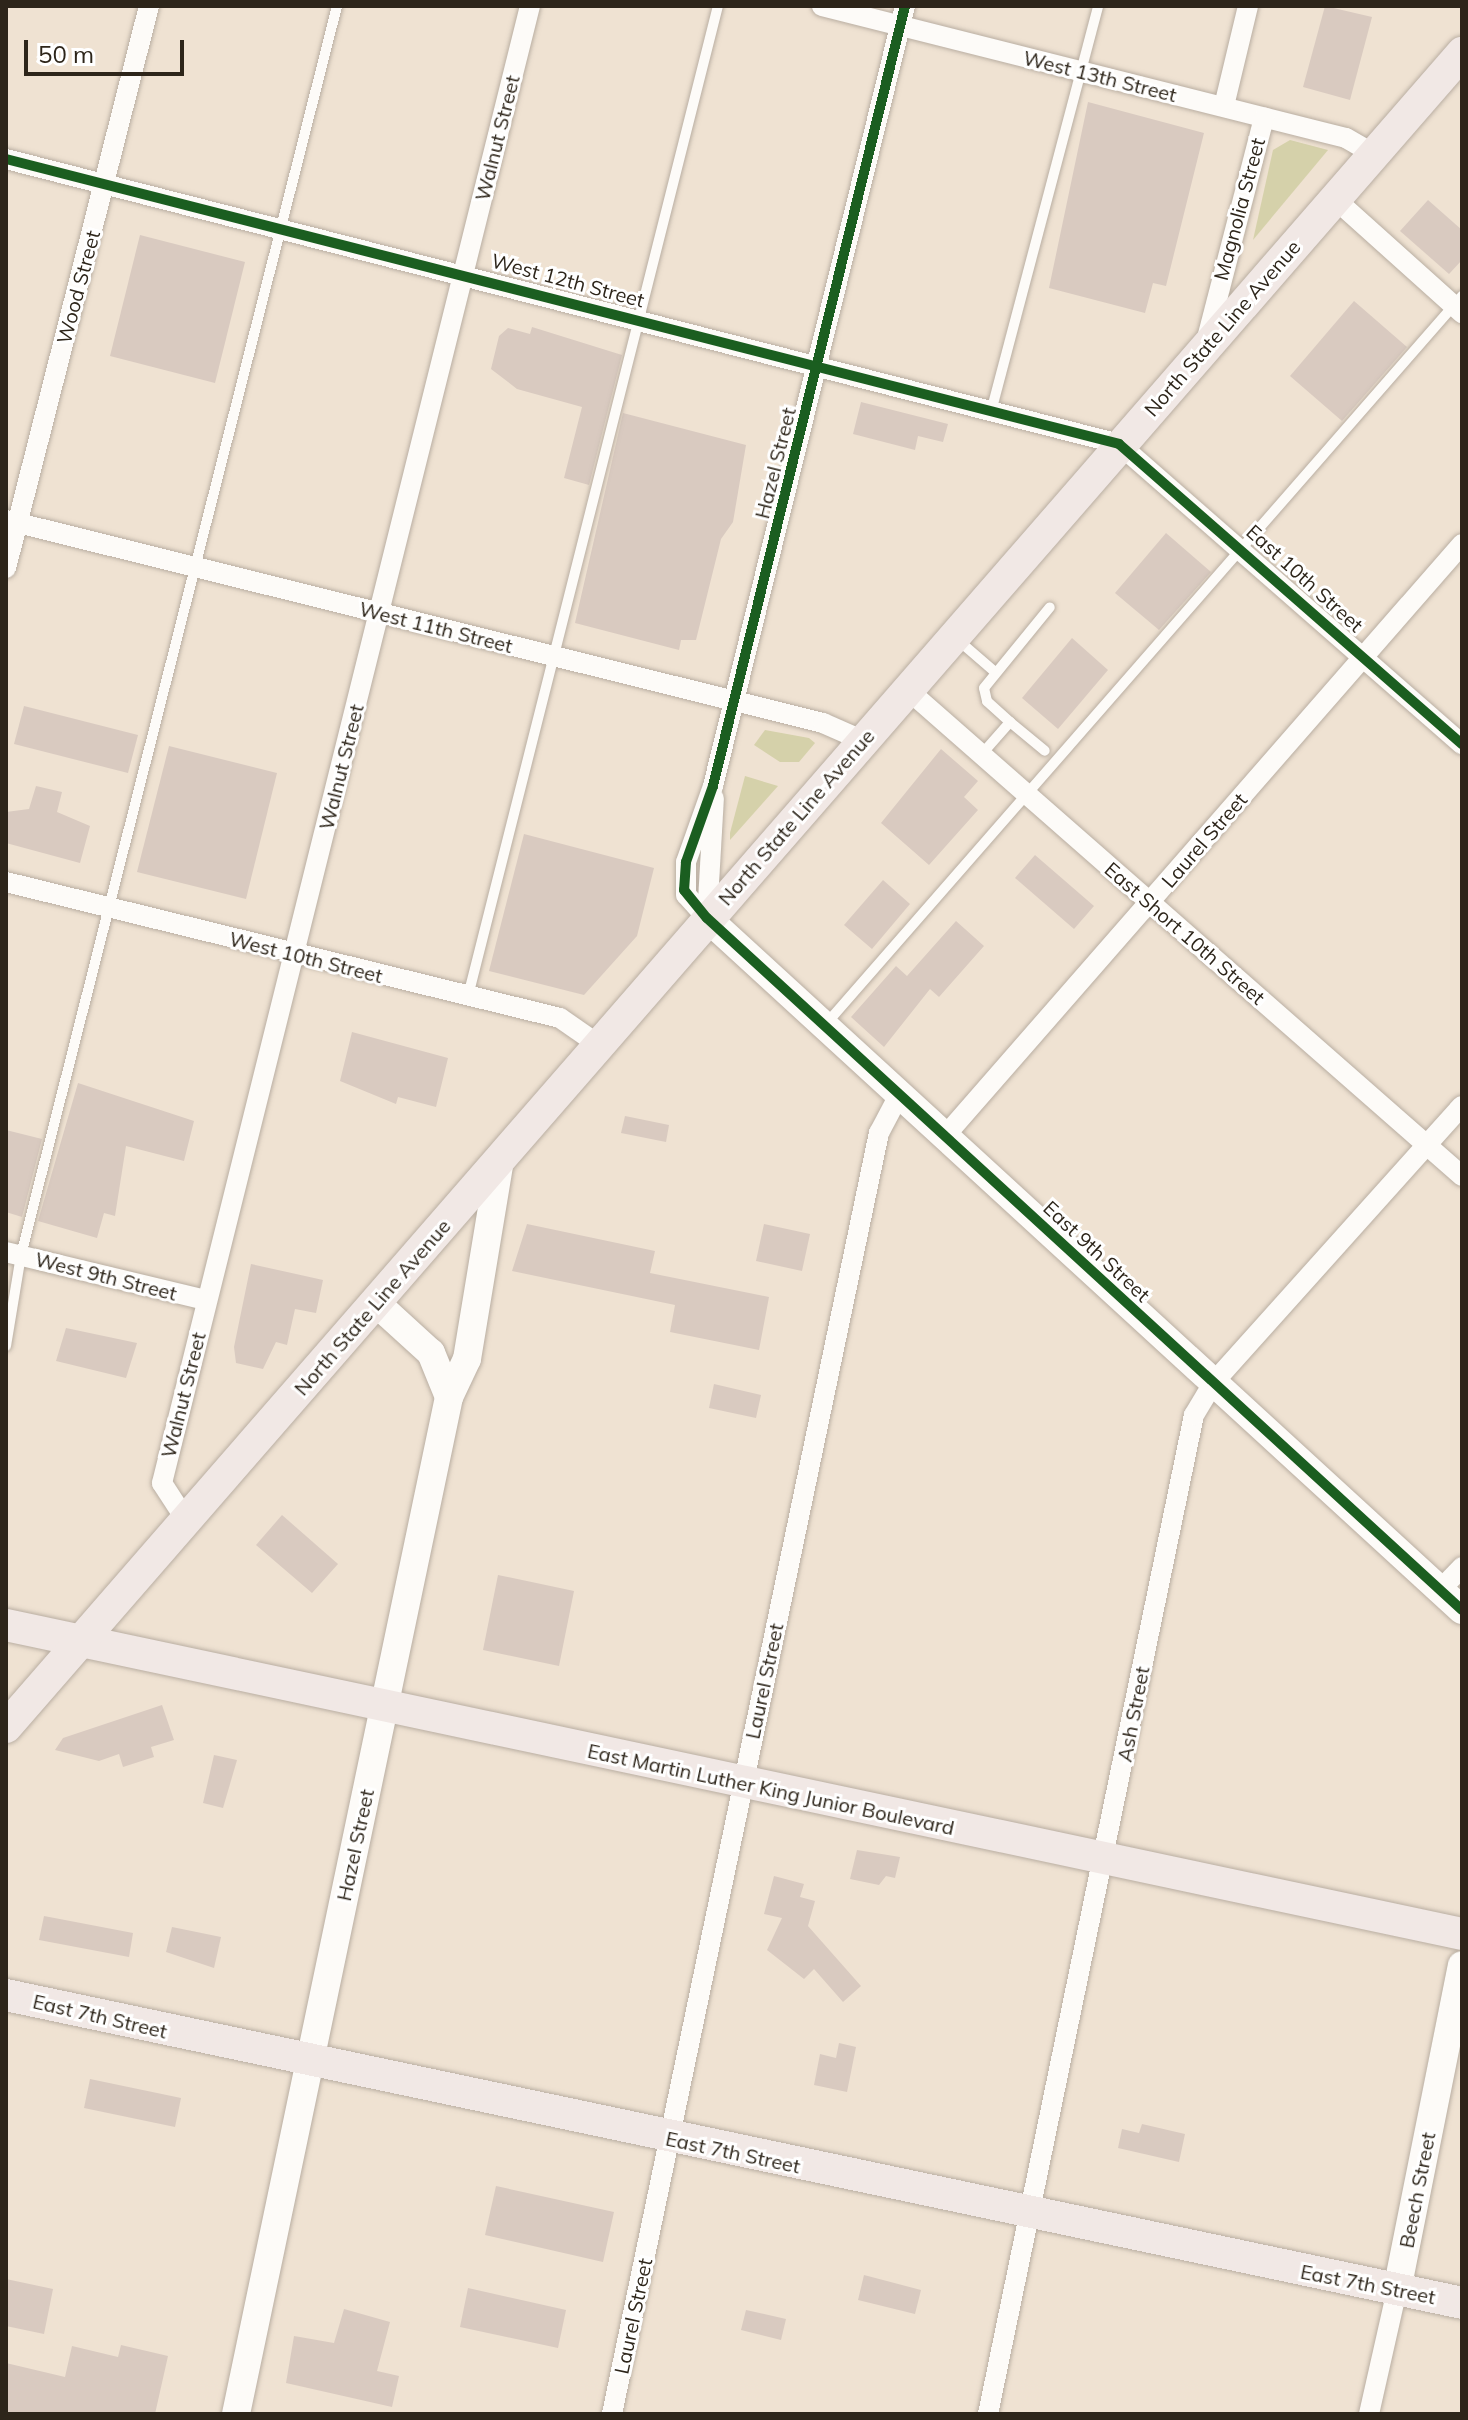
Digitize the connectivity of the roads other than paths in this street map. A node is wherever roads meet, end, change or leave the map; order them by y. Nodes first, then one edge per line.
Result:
1 (149, 6) edge
2 (337, 6) edge
3 (530, 6) edge
4 (718, 6) edge
5 (822, 6) edge
6 (905, 6) edge
7 (1098, 6) edge
8 (1248, 6) edge
9 (900, 26) junction
10 (1462, 53) edge
11 (1080, 71) junction
12 (1224, 106) junction
13 (1264, 118) junction
14 (1374, 154) junction
15 (6, 159) edge
16 (105, 184) junction
17 (1335, 199) junction
18 (281, 227) junction
19 (464, 272) junction
20 (1459, 305) edge
21 (638, 317) junction
22 (1205, 347) junction
23 (819, 364) junction
24 (992, 408) junction
25 (1119, 444) junction
26 (11, 521) edge
27 (1462, 544) edge
28 (1243, 547) junction
29 (193, 567) junction
30 (6, 568) edge
31 (1050, 607) dead end
32 (380, 613) junction
33 (954, 636) junction
34 (1365, 655) junction
35 (552, 657) junction
36 (995, 672) junction
37 (908, 690) junction
38 (733, 702) junction
39 (1010, 722) junction
40 (864, 741) junction
41 (1462, 744) edge
42 (1045, 751) dead end
43 (981, 755) junction
44 (1026, 794) junction
45 (6, 882) edge
46 (1149, 902) junction
47 (109, 908) junction
48 (707, 918) junction
49 (293, 955) junction
50 (468, 996) junction
51 (824, 1025) junction
52 (599, 1045) junction
53 (899, 1095) junction
54 (1462, 1106) edge
55 (945, 1136) junction
56 (1427, 1144) junction
57 (500, 1160) junction
58 (1462, 1176) edge
59 (13, 1253) edge
60 (206, 1300) junction
61 (376, 1303) junction
62 (6, 1346) edge
63 (1214, 1382) junction
64 (449, 1397) junction
65 (186, 1520) junction
66 (1462, 1567) edge
67 (1440, 1590) junction
68 (1462, 1610) edge
69 (6, 1625) edge
70 (80, 1642) junction
71 (383, 1710) junction
72 (6, 1727) edge
73 (742, 1782) junction
74 (1104, 1859) junction
75 (1462, 1934) edge
76 (1462, 1965) edge
77 (6, 1995) edge
78 (310, 2063) junction
79 (670, 2138) junction
80 (1029, 2216) junction
81 (1397, 2290) junction
82 (1462, 2303) edge
83 (239, 2414) edge
84 (612, 2414) edge
85 (988, 2414) edge
86 (1369, 2414) edge

1 - 16 street, Wood Street
2 - 18 lane
3 - 19 street, Walnut Street
4 - 21 lane
5 - 9 street, West 13th Street
6 - 9 street, Hazel Street
7 - 11 lane
8 - 12 street
9 - 11 street, West 13th Street
9 - 23 street, Hazel Street
10 - 14 main road, North State Line Avenue
11 - 12 street, West 13th Street
11 - 24 lane
12 - 13 street, West 13th Street
13 - 14 street, West 13th Street
13 - 22 street, Magnolia Street
14 - 17 main road, North State Line Avenue
15 - 16 street, West 12th Street
16 - 18 street, West 12th Street
16 - 26 street, Wood Street
17 - 20 street
17 - 22 main road, North State Line Avenue
18 - 19 street, West 12th Street
18 - 29 lane
19 - 21 street, West 12th Street
19 - 32 street, Walnut Street
20 - 28 lane
21 - 23 street, West 12th Street
21 - 35 lane
22 - 25 main road, North State Line Avenue
23 - 24 street, West 12th Street
23 - 38 street, Hazel Street
24 - 25 street, West 12th Street
25 - 28 street, East 10th Street
25 - 33 main road, North State Line Avenue
26 - 29 street, West 11th Street
26 - 30 street, Wood Street
27 - 34 street, Laurel Street
28 - 34 street, East 10th Street
28 - 44 lane
29 - 32 street, West 11th Street
29 - 47 lane
31 - 36 lane
32 - 35 street, West 11th Street
32 - 49 street, Walnut Street
33 - 36 lane
33 - 37 main road, North State Line Avenue
34 - 41 street, East 10th Street
34 - 46 street, Laurel Street
35 - 38 street, West 11th Street
35 - 50 lane
36 - 39 lane
37 - 40 main road, North State Line Avenue
37 - 43 street, East Short 10th Street
38 - 40 street, West 11th Street
38 - 48 street, Hazel Street
39 - 42 lane
39 - 43 lane
40 - 48 main road, North State Line Avenue
43 - 44 street, East Short 10th Street
44 - 46 street, East Short 10th Street
44 - 51 lane
45 - 47 street, West 10th Street
46 - 55 street, Laurel Street
46 - 56 street, East Short 10th Street
47 - 49 street, West 10th Street
47 - 59 lane
48 - 51 street, East 9th Street
48 - 52 main road, North State Line Avenue
49 - 50 street, West 10th Street
49 - 60 street, Walnut Street
50 - 52 street, West 10th Street
51 - 53 street, East 9th Street
52 - 57 main road, North State Line Avenue
53 - 55 street, East 9th Street
53 - 73 street, Laurel Street
54 - 56 street, Ash Street
55 - 63 street, East 9th Street
56 - 58 street, East Short 10th Street
56 - 63 street, Ash Street
57 - 61 main road, North State Line Avenue
57 - 64 street, Hazel Street
59 - 60 street, West 9th Street
59 - 62 lane
60 - 65 street, Walnut Street
61 - 64 street
61 - 65 main road, North State Line Avenue
63 - 67 street, East 9th Street
63 - 74 street, Ash Street
64 - 71 street, Hazel Street
65 - 70 main road, North State Line Avenue
66 - 67 street
67 - 68 street, East 9th Street
69 - 70 main road, East Martin Luther King Junior Boulevard
70 - 71 main road, East Martin Luther King Junior Boulevard
70 - 72 main road, North State Line Avenue
71 - 73 main road, East Martin Luther King Junior Boulevard
71 - 78 street, Hazel Street
73 - 74 main road, East Martin Luther King Junior Boulevard
73 - 79 street, Laurel Street
74 - 75 main road, East Martin Luther King Junior Boulevard
74 - 80 street, Ash Street
76 - 81 street, Beech Street
77 - 78 main road, East 7th Street
78 - 79 main road, East 7th Street
78 - 83 street, Hazel Street
79 - 80 main road, East 7th Street
79 - 84 street, Laurel Street
80 - 81 main road, East 7th Street
80 - 85 street, Ash Street
81 - 82 main road, East 7th Street
81 - 86 street, Beech Street

